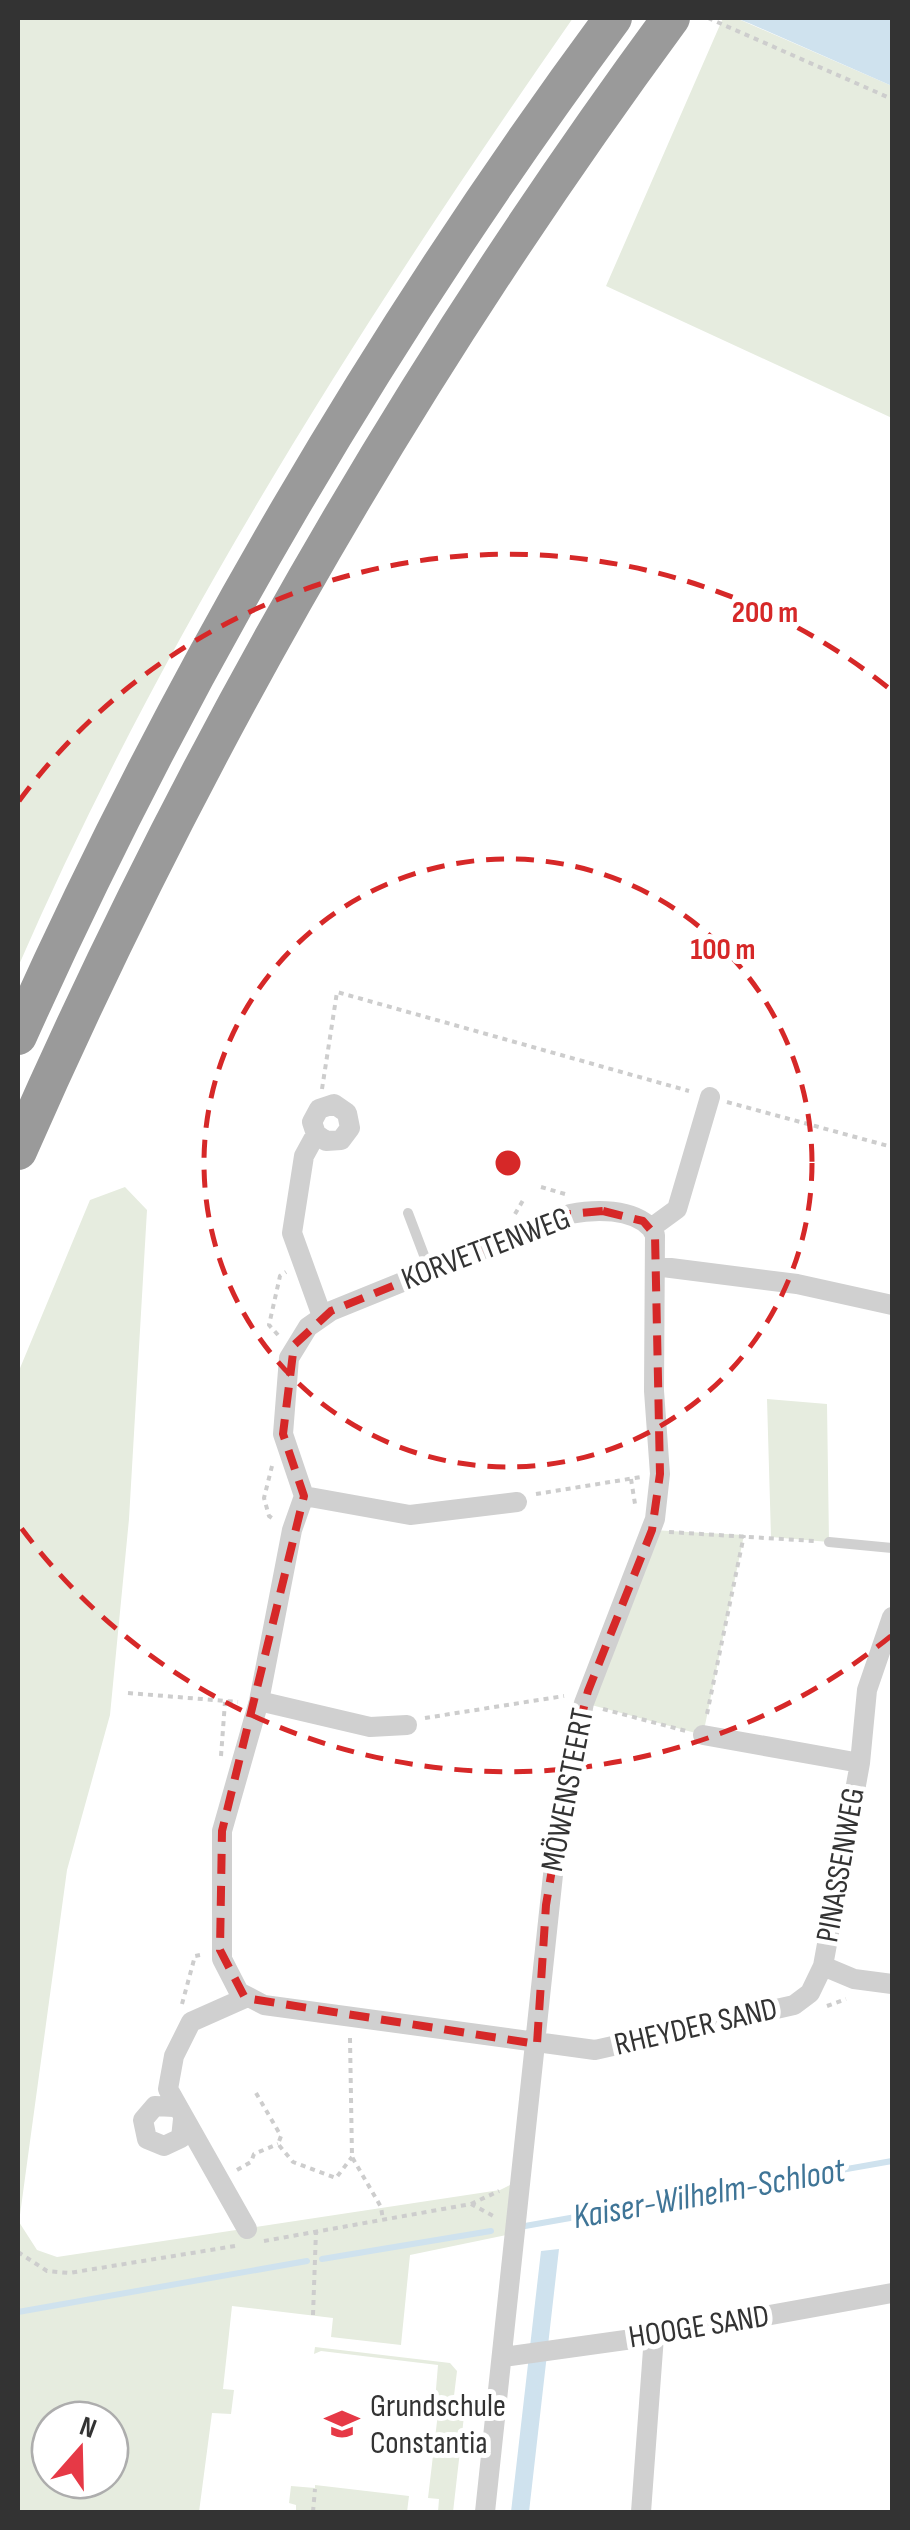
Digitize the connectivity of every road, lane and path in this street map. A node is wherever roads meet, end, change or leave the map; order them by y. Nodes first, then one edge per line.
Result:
1 (671, 18) edge
2 (708, 18) edge
3 (608, 25) edge
4 (892, 99) edge
5 (18, 1036) edge
6 (710, 1097) junction
7 (319, 1109) junction
8 (316, 1134) junction
9 (892, 1147) edge
10 (18, 1150) edge
11 (408, 1213) dead end
12 (651, 1228) junction
13 (302, 1260) junction
14 (655, 1266) junction
15 (430, 1271) junction
16 (892, 1306) edge
17 (322, 1316) junction
18 (292, 1349) junction
19 (290, 1460) junction
20 (660, 1474) junction
21 (304, 1496) junction
22 (517, 1502) joint
23 (292, 1530) junction
24 (652, 1530) junction
25 (744, 1534) junction
26 (829, 1542) joint
27 (892, 1548) edge
28 (892, 1617) edge
29 (128, 1693) dead end
30 (586, 1697) junction
31 (259, 1700) junction
32 (407, 1725) joint
33 (703, 1736) junction
34 (860, 1764) junction
35 (220, 1950) junction
36 (823, 1966) junction
37 (884, 1983) edge
38 (245, 1998) junction
39 (794, 2006) junction
40 (350, 2018) junction
41 (192, 2022) junction
42 (536, 2044) junction
43 (256, 2093) dead end
44 (278, 2144) junction
45 (352, 2157) junction
46 (222, 2179) junction
47 (522, 2179) junction
48 (471, 2204) junction
49 (382, 2220) junction
50 (316, 2231) junction
51 (516, 2233) junction
52 (246, 2239) junction
53 (18, 2252) edge
54 (892, 2293) edge
55 (313, 2316) dead end
56 (654, 2336) junction
57 (513, 2355) junction
58 (434, 2450) dead end
59 (491, 2457) junction
60 (315, 2488) dead end
61 (313, 2512) edge
62 (484, 2512) edge
63 (641, 2512) edge

1 - 10 highway
2 - 4 path
3 - 5 highway
6 - 7 path
6 - 9 path
6 - 12 street
7 - 8 street
7 - 8 street
8 - 13 street
11 - 15 lane
12 - 14 street, MÖWENSTEERT
12 - 15 street, KORVETTENWEG
13 - 17 street
13 - 18 path
14 - 16 street
14 - 20 street, MÖWENSTEERT
15 - 17 street, KORVETTENWEG
17 - 18 street, KORVETTENWEG
18 - 19 street
19 - 21 street
19 - 23 path
20 - 22 path
20 - 24 street, MÖWENSTEERT
21 - 22 street
21 - 23 street
23 - 31 street
24 - 25 path
24 - 30 street, MÖWENSTEERT
25 - 26 path
25 - 33 path
26 - 27 lane
28 - 34 street, PINASSENWEG
29 - 31 path
30 - 32 path
30 - 33 path
30 - 42 street, MÖWENSTEERT
31 - 32 street
31 - 35 street
33 - 34 street, PINASSENWEG
34 - 36 street, PINASSENWEG
35 - 38 street
35 - 41 path
36 - 37 street
36 - 39 street, RHEYDER SAND
37 - 39 path
38 - 40 street
38 - 41 street
39 - 42 street, RHEYDER SAND
40 - 42 street
40 - 45 path
41 - 46 street
42 - 47 street, MÖWENSTEERT
43 - 44 path
44 - 45 path
44 - 46 path
45 - 49 path
46 - 52 street
47 - 48 path
47 - 51 street, MÖWENSTEERT
48 - 49 path
48 - 51 path
49 - 50 path
50 - 52 path
50 - 55 path
51 - 57 street, MÖWENSTEERT
52 - 53 path
54 - 56 street, HOOGE SAND
56 - 57 street, HOOGE SAND
56 - 63 street
57 - 59 street, MÖWENSTEERT
58 - 59 path
59 - 62 street, MÖWENSTEERT
60 - 61 path

